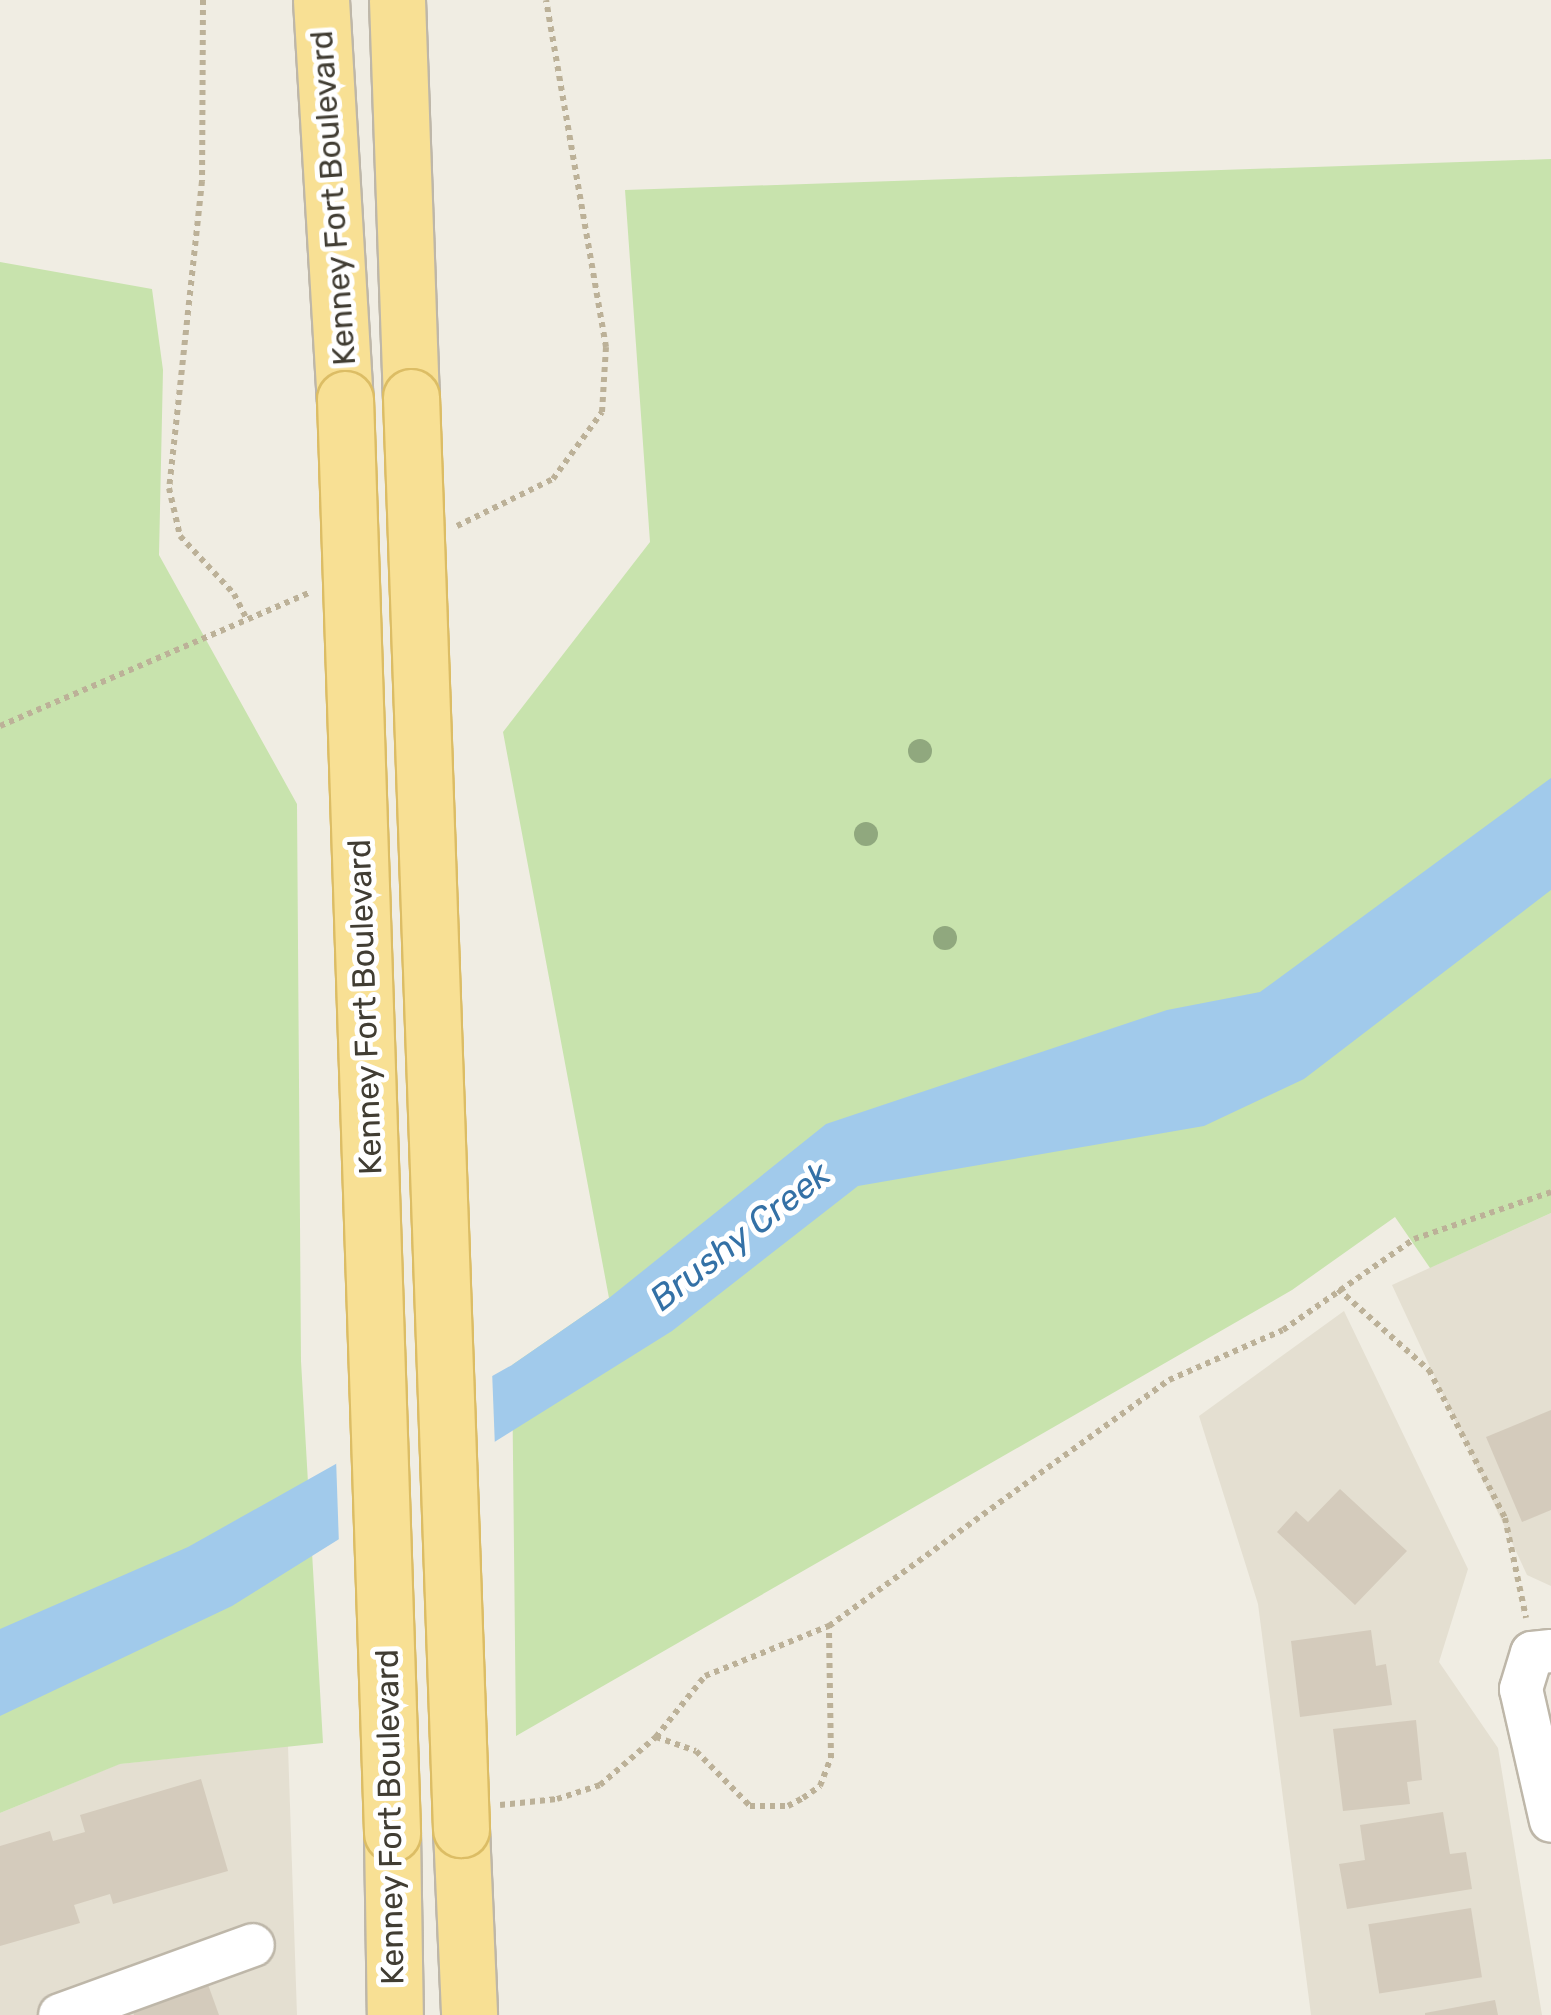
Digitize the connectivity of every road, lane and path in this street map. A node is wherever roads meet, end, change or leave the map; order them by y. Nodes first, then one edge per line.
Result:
1 (203, 0) edge
2 (321, 0) edge
3 (397, 0) edge
4 (248, 620) dead end
5 (1551, 1192) edge
6 (1338, 1289) junction
7 (829, 1626) junction
8 (1541, 1652) edge
9 (656, 1738) junction
10 (480, 1817) junction
11 (1551, 1820) edge
12 (254, 1945) dead end
13 (60, 2015) edge
14 (395, 2015) edge
15 (469, 2015) edge

1 - 4 path
2 - 14 main road, Kenney Fort Boulevard, bridge
3 - 10 main road, Kenney Fort Boulevard, bridge
5 - 6 path
6 - 7 path
6 - 8 path
7 - 9 path
7 - 9 path
8 - 11 street
9 - 10 path
10 - 15 main road, Kenney Fort Boulevard
12 - 13 street

